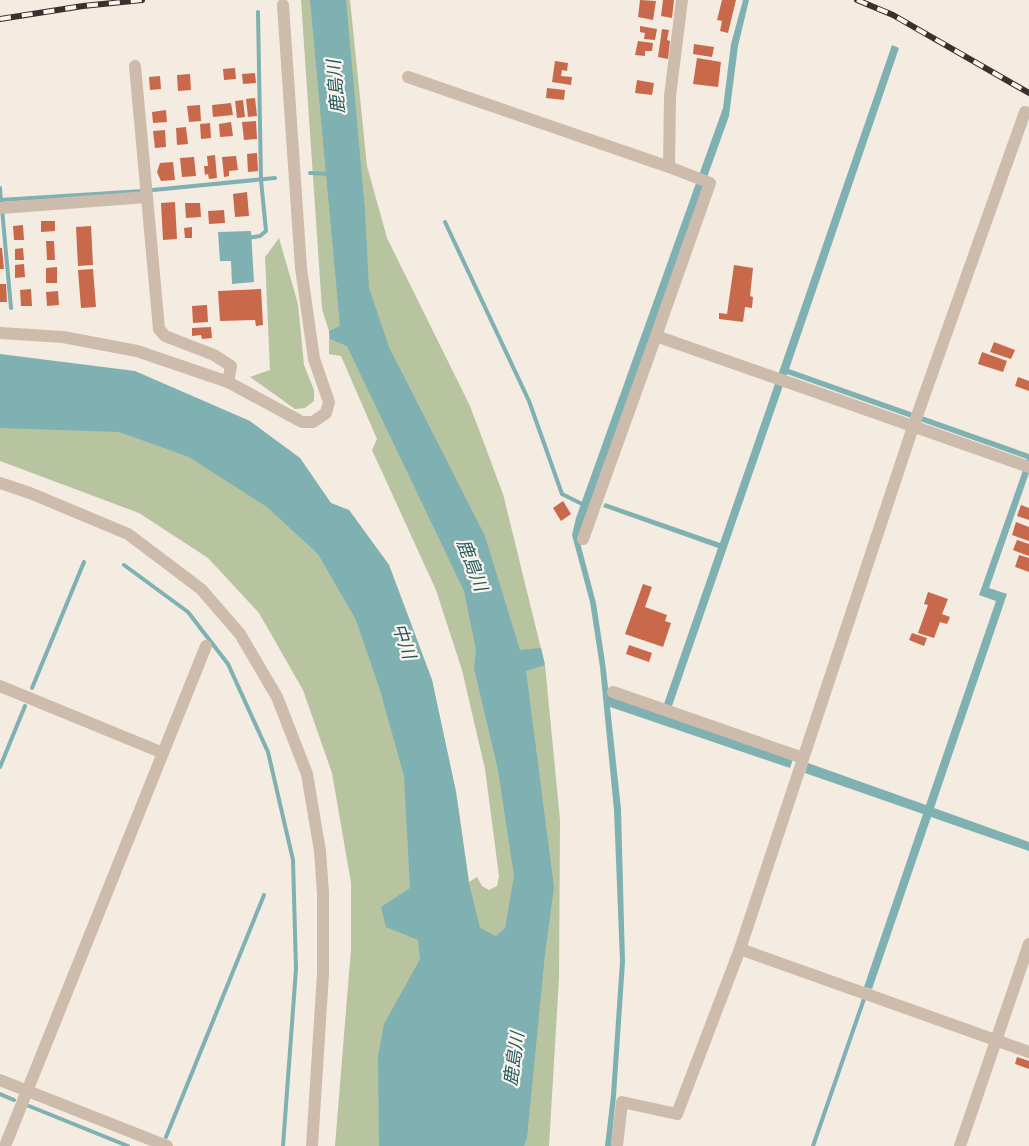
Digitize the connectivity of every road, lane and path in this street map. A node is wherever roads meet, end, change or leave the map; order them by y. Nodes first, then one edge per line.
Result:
1 (682, 0) edge
2 (283, 5) dead end
3 (135, 66) dead end
4 (408, 77) dead end
5 (1025, 112) dead end
6 (669, 167) junction
7 (147, 196) junction
8 (0, 208) edge
9 (0, 333) edge
10 (656, 336) junction
11 (228, 382) junction
12 (913, 427) junction
13 (1026, 466) edge
14 (0, 483) edge
15 (583, 539) dead end
16 (206, 646) dead end
17 (0, 686) edge
18 (613, 692) dead end
19 (163, 753) junction
20 (803, 758) junction
21 (1029, 944) edge
22 (740, 950) junction
23 (995, 1040) junction
24 (1029, 1052) edge
25 (0, 1080) edge
26 (27, 1090) junction
27 (5, 1146) edge
28 (167, 1146) edge
29 (312, 1146) edge
30 (617, 1146) edge
31 (960, 1146) edge

1 - 6 street
2 - 11 street
3 - 7 street
4 - 6 street
5 - 12 street
6 - 10 street
7 - 8 street
7 - 11 street
9 - 11 street
10 - 12 street
10 - 15 street
12 - 13 street
12 - 20 street
14 - 29 street
16 - 19 street
17 - 19 street
18 - 20 street
19 - 26 street
20 - 22 street
21 - 23 street
22 - 23 street
22 - 30 street
23 - 24 street
23 - 31 street
25 - 26 street
26 - 27 street
26 - 28 street

